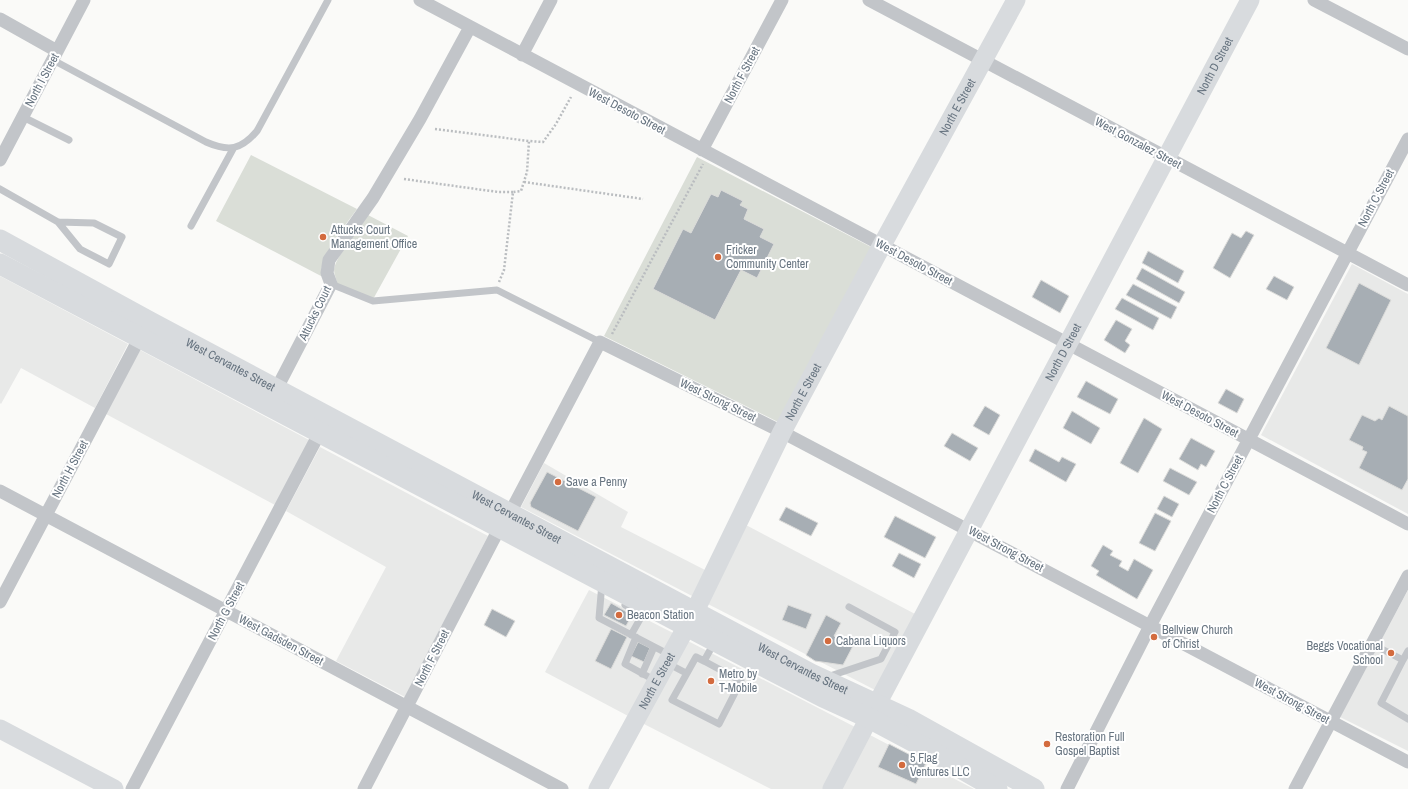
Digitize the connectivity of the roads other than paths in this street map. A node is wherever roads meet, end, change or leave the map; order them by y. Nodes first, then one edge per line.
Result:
1 (84, 0) edge
2 (328, 0) edge
3 (420, 0) edge
4 (551, 0) edge
5 (782, 0) edge
6 (869, 0) edge
7 (1016, 0) edge
8 (1250, 0) edge
9 (1314, 0) edge
10 (0, 19) edge
11 (470, 27) junction
12 (1408, 49) edge
13 (522, 54) junction
14 (55, 56) junction
15 (983, 61) junction
16 (23, 117) junction
17 (1408, 139) edge
18 (69, 140) dead end
19 (233, 149) junction
20 (705, 152) junction
21 (1167, 157) junction
22 (0, 160) edge
23 (0, 189) edge
24 (58, 222) junction
25 (191, 226) dead end
26 (0, 240) edge
27 (882, 245) junction
28 (1347, 253) junction
29 (0, 264) edge
30 (331, 284) junction
31 (1408, 285) edge
32 (140, 337) junction
33 (603, 344) junction
34 (1068, 344) junction
35 (176, 356) junction
36 (276, 388) junction
37 (320, 432) junction
38 (782, 432) junction
39 (1248, 440) junction
40 (420, 465) junction
41 (0, 491) edge
42 (46, 515) junction
43 (505, 520) junction
44 (1408, 524) edge
45 (970, 530) junction
46 (1408, 576) edge
47 (603, 588) junction
48 (619, 601) dead end
49 (0, 602) edge
50 (849, 607) dead end
51 (645, 610) junction
52 (226, 611) junction
53 (691, 618) junction
54 (1150, 626) junction
55 (633, 636) junction
56 (715, 641) junction
57 (1372, 644) junction
58 (654, 647) junction
59 (895, 651) junction
60 (1408, 651) edge
61 (669, 659) junction
62 (1403, 660) junction
63 (704, 661) junction
64 (686, 674) junction
65 (649, 678) junction
66 (822, 679) junction
67 (407, 707) junction
68 (873, 711) junction
69 (1408, 718) edge
70 (1331, 722) junction
71 (0, 729) edge
72 (1408, 762) edge
73 (114, 789) edge
74 (132, 789) edge
75 (364, 789) edge
76 (562, 789) edge
77 (598, 789) edge
78 (832, 789) edge
79 (997, 789) edge
80 (1034, 789) edge
81 (1067, 789) edge
82 (1295, 789) edge

1 - 14 street, North I Street
2 - 19 lane
3 - 11 street, West Desoto Street
4 - 13 street
5 - 20 street, North F Street
6 - 15 street, West Gonzalez Street
7 - 15 street, North E Street
8 - 21 street, North D Street
9 - 12 street
10 - 14 street
11 - 13 street, West Desoto Street
11 - 30 street, Attucks Court
13 - 20 street, West Desoto Street
14 - 16 street, North I Street
14 - 19 lane
15 - 21 street, West Gonzalez Street
15 - 27 street, North E Street
16 - 18 lane
16 - 22 street, North I Street
17 - 28 street, North C Street
19 - 25 lane
20 - 27 street, West Desoto Street
21 - 28 street, West Gonzalez Street
21 - 34 street, North D Street
23 - 24 lane
24 - 24 lane
26 - 36 main road, West Cervantes Street
27 - 34 street, West Desoto Street
27 - 38 street, North E Street
28 - 31 street, West Gonzalez Street
28 - 39 street, North C Street
29 - 32 main road, West Cervantes Street
30 - 33 lane
30 - 36 street, Attucks Court
32 - 35 main road, West Cervantes Street
32 - 42 street, North H Street
33 - 38 street, West Strong Street
33 - 43 street, North F Street
34 - 39 street, West Desoto Street
34 - 45 street, North D Street
35 - 36 main road
35 - 37 main road, West Cervantes Street
36 - 40 main road, West Cervantes Street
37 - 40 main road
37 - 43 main road, West Cervantes Street
37 - 52 street, North G Street
38 - 45 street, West Strong Street
38 - 53 street, North E Street
39 - 44 street, West Desoto Street
39 - 54 street, North C Street
40 - 43 main road, West Cervantes Street
41 - 42 street, West Gadsden Street
42 - 49 street, North H Street
42 - 52 street, West Gadsden Street
43 - 47 main road, West Cervantes Street
43 - 53 main road, West Cervantes Street
43 - 67 street, North F Street
45 - 54 street, West Strong Street
45 - 59 street, North D Street
46 - 57 street
47 - 51 main road, West Cervantes Street
47 - 55 lane
48 - 51 lane
50 - 59 lane
51 - 53 main road, West Cervantes Street
51 - 55 lane
52 - 67 street, West Gadsden Street
52 - 74 street, North G Street
53 - 56 main road, West Cervantes Street
53 - 61 street, North E Street
53 - 66 main road, West Cervantes Street
54 - 70 street, West Strong Street
54 - 81 street, North C Street
55 - 58 lane
55 - 65 lane
56 - 63 lane
56 - 68 main road, West Cervantes Street
57 - 62 lane
57 - 70 street
58 - 61 lane
58 - 65 lane
59 - 66 lane
59 - 68 street, North D Street
60 - 62 lane
61 - 64 lane
61 - 65 street, North E Street
62 - 69 lane
63 - 64 lane
63 - 64 lane
65 - 77 street, North E Street
66 - 68 main road, West Cervantes Street
67 - 75 street, North F Street
67 - 76 street, West Gadsden Street
68 - 78 street, North D Street
68 - 79 main road, West Cervantes Street
68 - 80 main road, West Cervantes Street
70 - 72 street, West Strong Street
70 - 82 street
71 - 73 street

